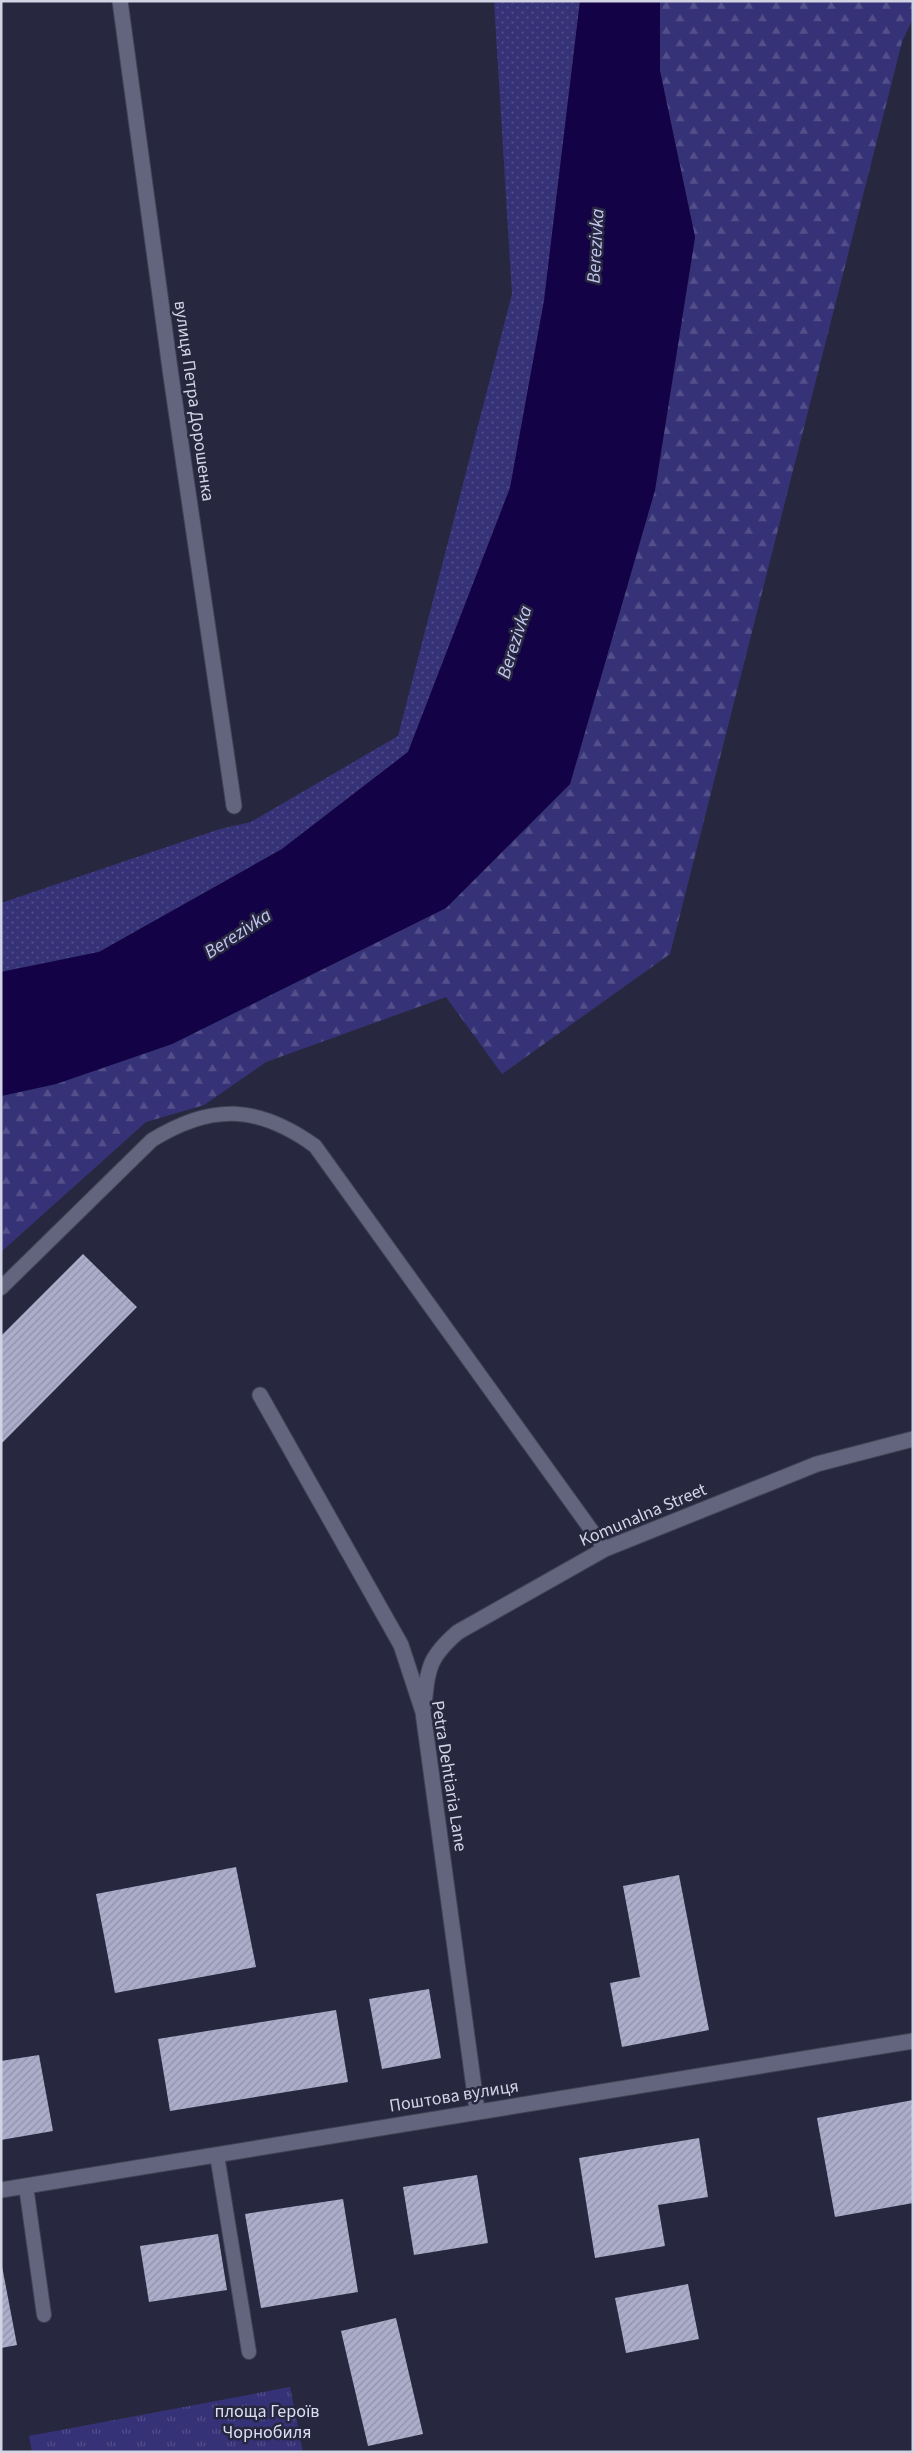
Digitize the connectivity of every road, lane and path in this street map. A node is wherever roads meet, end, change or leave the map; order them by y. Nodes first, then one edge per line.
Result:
1 (120, 1) edge
2 (234, 806) dead end
3 (1, 1288) edge
4 (260, 1394) dead end
5 (913, 1439) edge
6 (605, 1549) junction
7 (423, 1712) junction
8 (913, 2041) edge
9 (477, 2110) junction
10 (217, 2155) junction
11 (26, 2186) junction
12 (1, 2190) edge
13 (44, 2315) dead end
14 (249, 2352) dead end

1 - 2 street, вулиця Петра Дорошенка
3 - 6 lane
4 - 7 street, Petra Dehtiaria Lane
5 - 6 street, Komunalna Street
6 - 7 street, Komunalna Street
7 - 9 street, Petra Dehtiaria Lane
8 - 9 street, Поштова вулиця
9 - 10 street, Поштова вулиця
10 - 11 street, Поштова вулиця
10 - 14 lane
11 - 12 street, Поштова вулиця
11 - 13 lane

